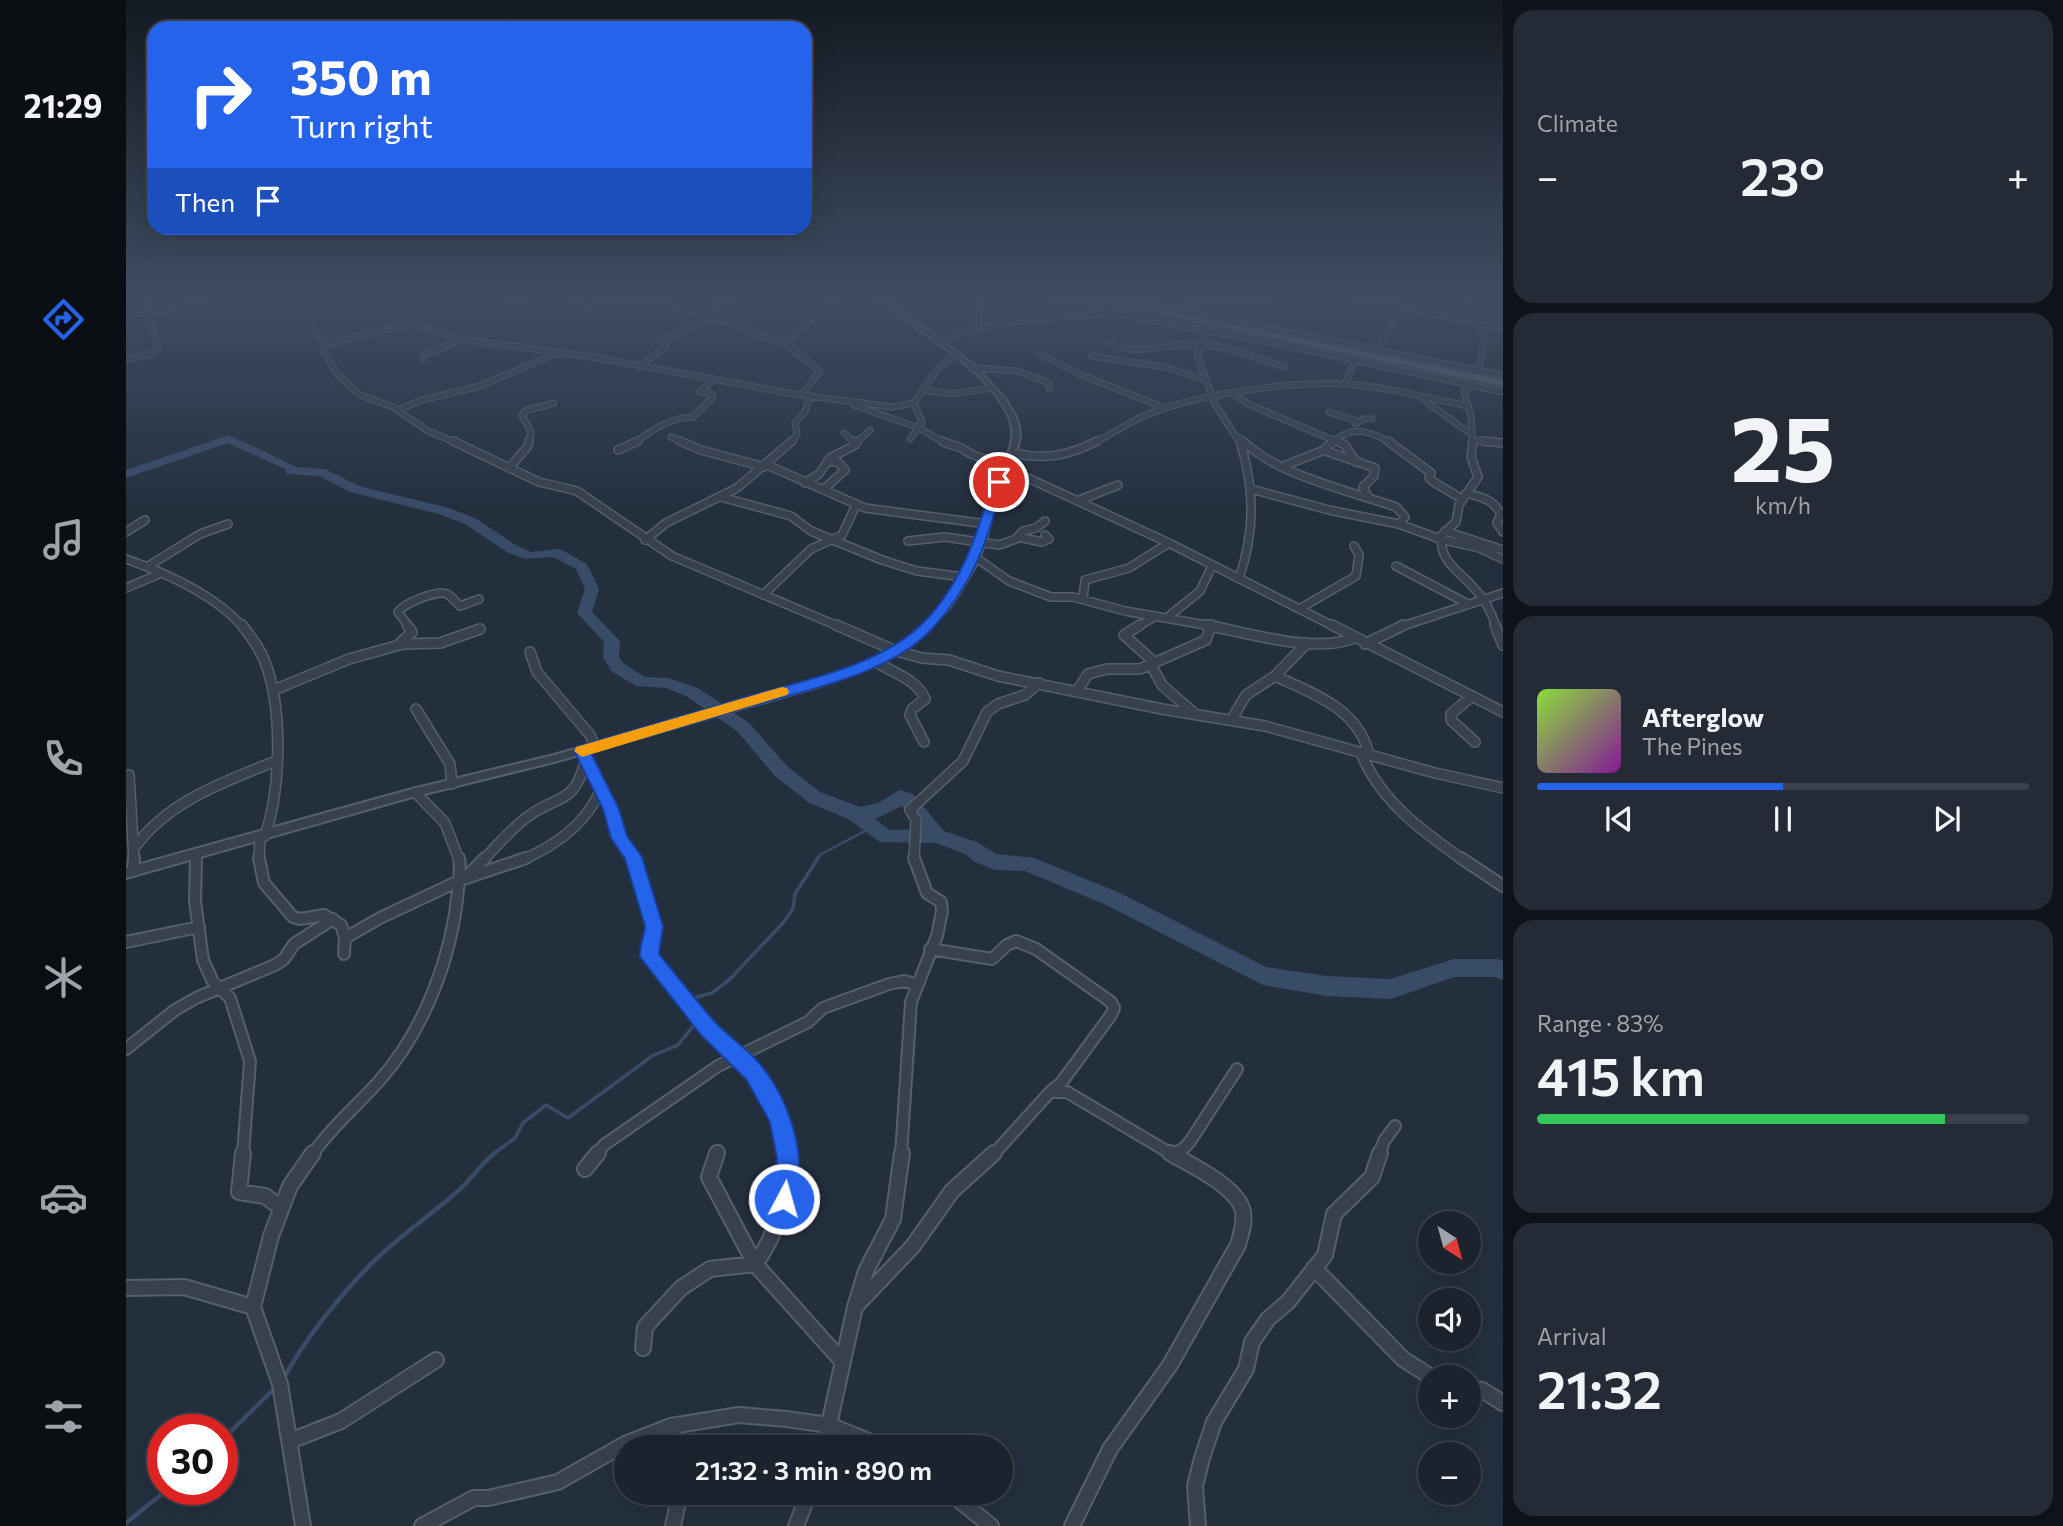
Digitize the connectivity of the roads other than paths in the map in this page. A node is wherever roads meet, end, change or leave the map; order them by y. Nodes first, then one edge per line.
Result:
1 (333, 367) edge
2 (524, 367) edge
3 (640, 367) edge
4 (816, 367) edge
5 (939, 367) edge
6 (1066, 367) edge
7 (1159, 367) edge
8 (1202, 367) edge
9 (1352, 367) edge
10 (1385, 367) edge
11 (1438, 367) edge
12 (1447, 367) edge
13 (1478, 367) edge
14 (971, 368) joint
15 (1503, 370) edge
16 (1477, 374) junction
17 (1503, 376) edge
18 (714, 379) junction
19 (1207, 380) junction
20 (1503, 383) edge
21 (1345, 384) junction
22 (1469, 385) junction
23 (992, 388) junction
24 (1049, 388) dead end
25 (922, 390) junction
26 (1503, 392) edge
27 (1234, 394) junction
28 (802, 395) junction
29 (810, 396) junction
30 (1419, 397) junction
31 (1213, 399) junction
32 (850, 401) junction
33 (554, 403) dead end
34 (914, 403) junction
35 (1468, 406) junction
36 (892, 407) junction
37 (1165, 408) junction
38 (398, 410) junction
39 (1329, 412) dead end
40 (889, 416) junction
41 (1372, 419) dead end
42 (1357, 421) junction
43 (919, 428) junction
44 (870, 430) dead end
45 (1349, 431) junction
46 (844, 433) dead end
47 (1235, 433) junction
48 (1472, 437) junction
49 (671, 438) dead end
50 (910, 439) dead end
51 (1333, 441) junction
52 (856, 443) junction
53 (1503, 443) edge
54 (618, 450) dead end
55 (1323, 450) junction
56 (828, 461) junction
57 (1010, 461) junction
58 (1356, 462) junction
59 (765, 466) junction
60 (1281, 467) junction
61 (509, 468) junction
62 (805, 483) junction
63 (1118, 485) dead end
64 (1251, 489) junction
65 (823, 490) junction
66 (1464, 496) junction
67 (721, 497) junction
68 (1368, 497) junction
69 (1077, 501) junction
70 (856, 505) junction
71 (145, 520) dead end
72 (1045, 521) dead end
73 (228, 524) dead end
74 (987, 524) junction
75 (1399, 524) junction
76 (1445, 531) junction
77 (126, 533) edge
78 (1503, 533) edge
79 (1045, 535) dead end
80 (1018, 537) junction
81 (834, 539) junction
82 (1440, 539) junction
83 (645, 540) junction
84 (908, 541) dead end
85 (981, 541) junction
86 (1169, 544) junction
87 (1354, 546) dead end
88 (1503, 550) edge
89 (975, 557) junction
90 (126, 559) edge
91 (1503, 559) edge
92 (1212, 566) junction
93 (1396, 566) dead end
94 (147, 567) junction
95 (159, 573) junction
96 (964, 577) junction
97 (1239, 579) junction
98 (126, 588) edge
99 (1503, 593) edge
100 (763, 595) junction
101 (479, 599) dead end
102 (1083, 599) junction
103 (1482, 599) junction
104 (1468, 604) junction
105 (1299, 609) junction
106 (1156, 616) junction
107 (1168, 617) junction
108 (1211, 625) junction
109 (480, 629) dead end
110 (1353, 638) junction
111 (1307, 643) junction
112 (1366, 644) junction
113 (1503, 645) edge
114 (393, 646) junction
115 (896, 651) junction
116 (530, 653) dead end
117 (876, 662) junction
118 (1153, 664) junction
119 (1275, 676) junction
120 (1039, 683) junction
121 (274, 690) junction
122 (1077, 691) junction
123 (1472, 696) junction
124 (416, 709) dead end
125 (1503, 712) edge
126 (1196, 714) junction
127 (1232, 719) junction
128 (924, 742) dead end
129 (1475, 742) dead end
130 (595, 747) junction
131 (1365, 754) junction
132 (584, 755) junction
133 (276, 761) junction
134 (129, 775) dead end
135 (452, 784) junction
136 (1503, 788) edge
137 (601, 789) junction
138 (415, 792) junction
139 (262, 836) junction
140 (135, 847) junction
141 (196, 855) junction
142 (129, 872) edge
143 (461, 880) junction
144 (1503, 886) edge
145 (333, 919) junction
146 (199, 927) junction
147 (345, 938) junction
148 (126, 942) edge
149 (930, 949) junction
150 (344, 954) dead end
151 (915, 984) junction
152 (221, 988) junction
153 (126, 1049) edge
154 (738, 1056) junction
155 (1237, 1069) dead end
156 (1050, 1092) junction
157 (1395, 1126) dead end
158 (718, 1151) dead end
159 (1176, 1156) junction
160 (584, 1169) dead end
161 (280, 1207) junction
162 (755, 1264) junction
163 (1314, 1268) junction
164 (126, 1288) edge
165 (253, 1307) junction
166 (855, 1307) junction
167 (643, 1348) dead end
168 (436, 1360) dead end
169 (842, 1361) junction
170 (1418, 1369) edge
171 (1481, 1391) edge
172 (1503, 1403) edge
173 (829, 1425) junction
174 (671, 1426) junction
175 (673, 1435) edge
176 (827, 1435) edge
177 (854, 1435) edge
178 (290, 1441) junction
179 (677, 1505) edge
180 (804, 1505) edge
181 (965, 1505) edge
182 (303, 1526) edge
183 (422, 1526) edge
184 (673, 1526) edge
185 (796, 1526) edge
186 (991, 1526) edge
187 (1072, 1526) edge
188 (1198, 1526) edge

1 - 38 street
2 - 38 street
3 - 18 street
4 - 28 street
5 - 25 street
6 - 37 street
7 - 19 street
8 - 19 street
9 - 21 street
10 - 22 street
11 - 16 main road
12 - 16 street
13 - 16 street
14 - 23 street
14 - 24 street
15 - 16 street
16 - 17 street
16 - 20 main road
16 - 22 street
18 - 28 street
18 - 54 street
19 - 31 street
21 - 27 street
21 - 30 street
22 - 26 street
22 - 35 street
23 - 25 street
23 - 57 street
25 - 34 street
27 - 31 street
27 - 51 street
28 - 29 street
29 - 32 street
29 - 59 street
30 - 35 street
30 - 48 street
31 - 37 street
31 - 47 street
32 - 36 street
32 - 40 street
33 - 61 street
34 - 36 street
34 - 43 street
35 - 48 street
36 - 40 street
37 - 57 street
38 - 61 street
39 - 42 street
40 - 43 street
41 - 42 street
42 - 45 street
43 - 50 street
43 - 57 street
44 - 52 street
45 - 51 street
45 - 66 street
46 - 52 street
47 - 60 street
47 - 64 street
48 - 53 street
48 - 66 street
49 - 59 street
51 - 55 street
51 - 58 street
52 - 56 street
55 - 58 street
55 - 60 street
56 - 62 street
56 - 65 street
57 - 69 street
57 - 74 street
58 - 68 street
59 - 62 street
59 - 67 street
60 - 68 street
61 - 83 street
62 - 65 street
63 - 69 street
64 - 75 street
64 - 97 street
65 - 70 street
66 - 76 street
66 - 78 street
67 - 81 street
67 - 83 street
68 - 75 street
69 - 86 street
70 - 74 street
70 - 81 street
71 - 77 street
72 - 80 street
73 - 94 street
74 - 85 street
75 - 82 street
76 - 82 street
76 - 88 street
79 - 80 street
80 - 85 street
81 - 96 street
81 - 100 street
82 - 91 street
82 - 103 street
83 - 100 street
84 - 85 street
85 - 89 street
86 - 92 street
86 - 102 street
87 - 105 street
89 - 96 street
89 - 102 street
90 - 94 street
92 - 97 street
92 - 107 street
93 - 104 street
94 - 95 street
95 - 98 street
95 - 121 street
96 - 115 street
97 - 105 street
99 - 103 street
100 - 115 street
101 - 114 street
102 - 106 street
103 - 104 street
103 - 113 street
104 - 112 street
105 - 110 street
106 - 107 street
106 - 118 street
107 - 108 street
108 - 111 street
108 - 118 street
109 - 114 street
110 - 111 street
110 - 112 street
111 - 119 street
112 - 123 street
114 - 121 street
115 - 117 street
115 - 120 street
116 - 130 street
117 - 128 street
117 - 130 street
118 - 122 street
118 - 126 street
119 - 127 street
119 - 131 street
120 - 122 street
120 - 149 street
121 - 133 street
122 - 126 street
123 - 125 street
123 - 129 street
124 - 135 street
126 - 127 street
127 - 131 street
130 - 132 street
131 - 136 street
131 - 144 street
132 - 135 street
132 - 137 street
132 - 143 street
133 - 139 street
133 - 140 street
134 - 140 street
135 - 138 street
137 - 143 street
137 - 154 street
138 - 139 street
138 - 143 street
139 - 141 street
139 - 145 street
140 - 142 street
141 - 142 street
141 - 146 street
143 - 147 street
143 - 161 street
145 - 147 street
145 - 152 street
146 - 148 street
146 - 152 street
147 - 150 street
149 - 151 street
149 - 156 street
151 - 154 street
151 - 166 street
152 - 153 street
152 - 161 street
154 - 160 street
154 - 162 street
155 - 159 street
156 - 159 street
156 - 166 street
157 - 163 street
158 - 162 street
159 - 187 street
161 - 165 street
162 - 167 street
162 - 169 street
163 - 170 street
163 - 188 street
164 - 165 street
165 - 178 street
166 - 169 street
168 - 178 street
169 - 173 street
171 - 172 street
173 - 174 street
173 - 176 street
173 - 177 street
174 - 175 street
174 - 183 street
178 - 182 street
179 - 184 street
180 - 185 street
181 - 186 street

